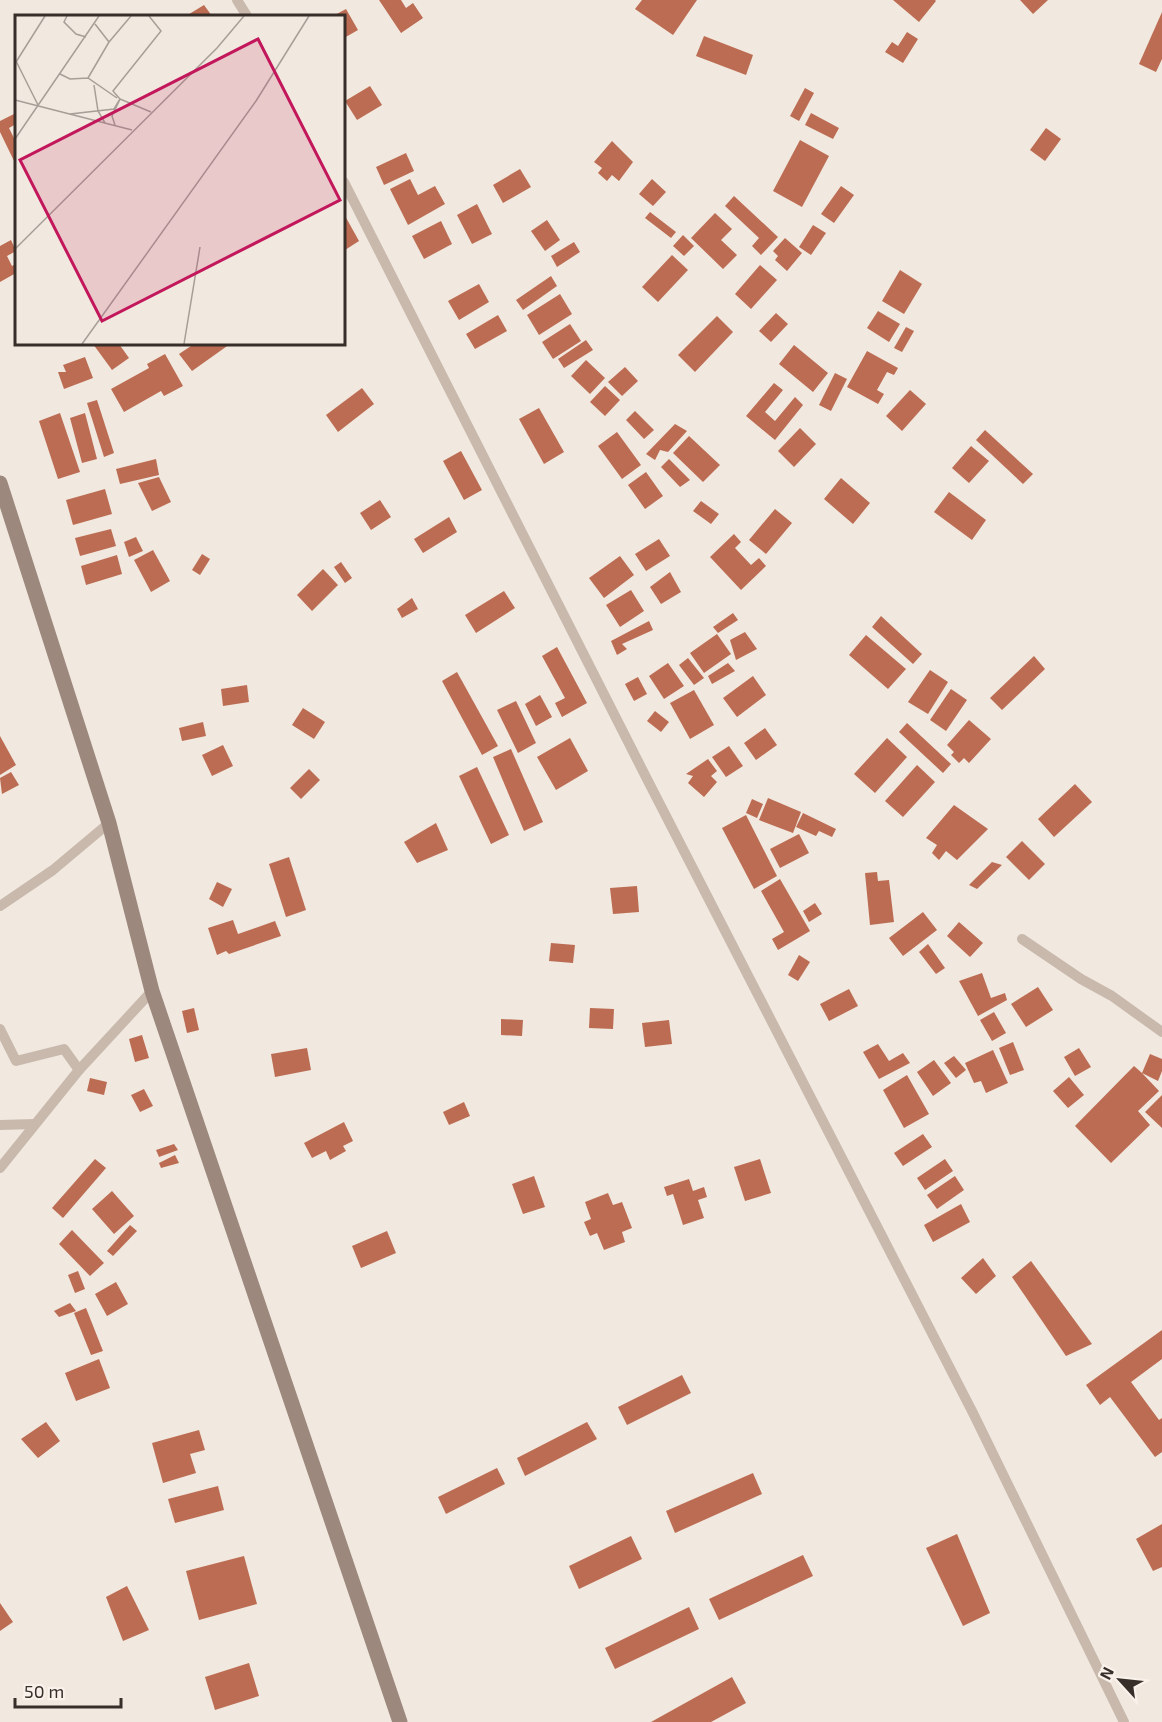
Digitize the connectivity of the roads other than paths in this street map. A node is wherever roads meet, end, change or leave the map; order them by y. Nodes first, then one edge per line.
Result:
1 (237, 0) edge
2 (246, 15) edge
3 (345, 184) edge
4 (0, 483) edge
5 (109, 823) junction
6 (0, 906) edge
7 (1022, 939) dead end
8 (152, 991) junction
9 (0, 1029) edge
10 (1162, 1032) edge
11 (79, 1070) junction
12 (35, 1124) junction
13 (0, 1125) edge
14 (0, 1168) edge
15 (400, 1722) edge
16 (1124, 1722) edge

1 - 2 street
3 - 16 street
4 - 5 street
5 - 6 street
5 - 8 street
7 - 10 street
8 - 11 street
8 - 15 street
9 - 11 street
11 - 12 street
12 - 13 street
12 - 14 street

